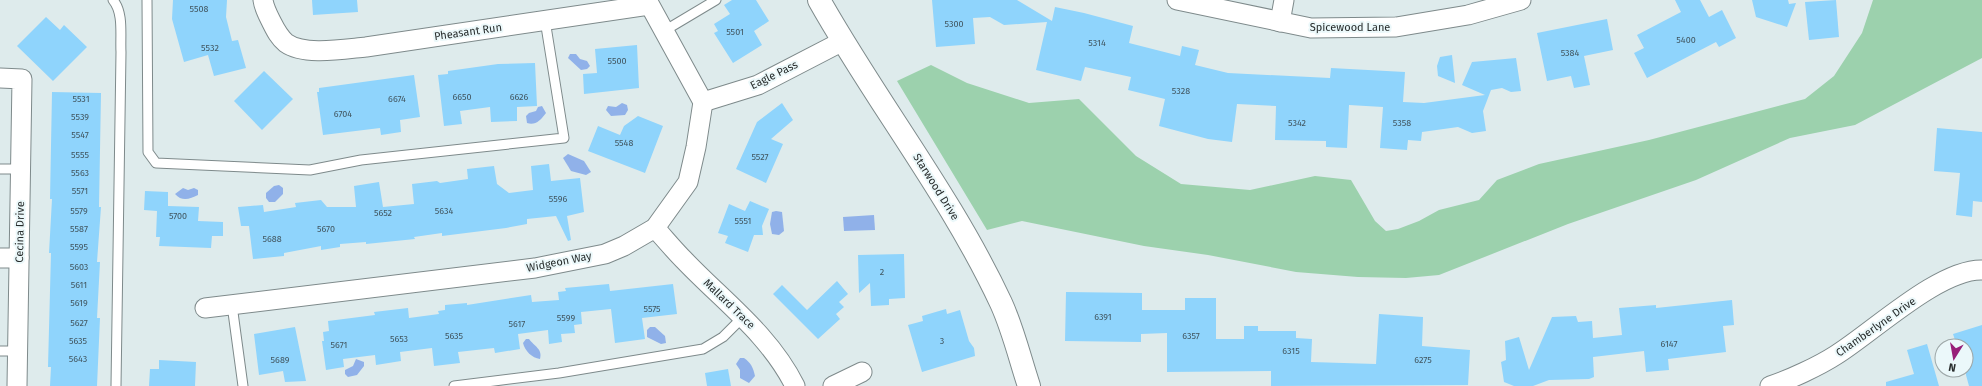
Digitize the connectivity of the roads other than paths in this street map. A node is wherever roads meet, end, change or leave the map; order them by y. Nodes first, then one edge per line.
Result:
1 (113, 0) edge
2 (147, 0) edge
3 (263, 0) edge
4 (716, 0) edge
5 (819, 0) edge
6 (1177, 0) edge
7 (1284, 0) edge
8 (1522, 0) edge
9 (648, 2) edge
10 (545, 20) junction
11 (1280, 22) junction
12 (664, 31) junction
13 (843, 41) junction
14 (0, 78) edge
15 (703, 102) junction
16 (0, 169) edge
17 (21, 169) junction
18 (655, 228) junction
19 (0, 258) edge
20 (19, 258) junction
21 (1982, 270) edge
22 (232, 305) junction
23 (205, 308) dead end
24 (744, 317) junction
25 (9, 351) edge
26 (862, 372) dead end
27 (17, 386) edge
28 (116, 386) edge
29 (243, 386) edge
30 (454, 386) edge
31 (795, 386) edge
32 (833, 386) edge
33 (1029, 386) edge
34 (1770, 386) edge

1 - 28 lane
2 - 10 lane
3 - 10 street, Pheasant Run
4 - 12 lane
5 - 13 street, Starwood Drive
6 - 11 street, Spicewood Lane
7 - 11 street
8 - 11 street, Spicewood Lane
9 - 10 street, Pheasant Run
9 - 12 street
12 - 15 street
13 - 15 street, Eagle Pass
13 - 33 street, Starwood Drive
14 - 17 street, Cecina Drive
15 - 18 street, Widgeon Way
16 - 17 lane
17 - 20 street, Cecina Drive
18 - 22 street, Widgeon Way
18 - 24 street, Mallard Trace
19 - 20 street
20 - 25 street, Cecina Drive
21 - 34 street, Chamberlyne Drive
22 - 23 street, Widgeon Way
22 - 29 lane
24 - 30 lane
24 - 31 street, Mallard Trace
25 - 27 street, Cecina Drive
26 - 32 street

